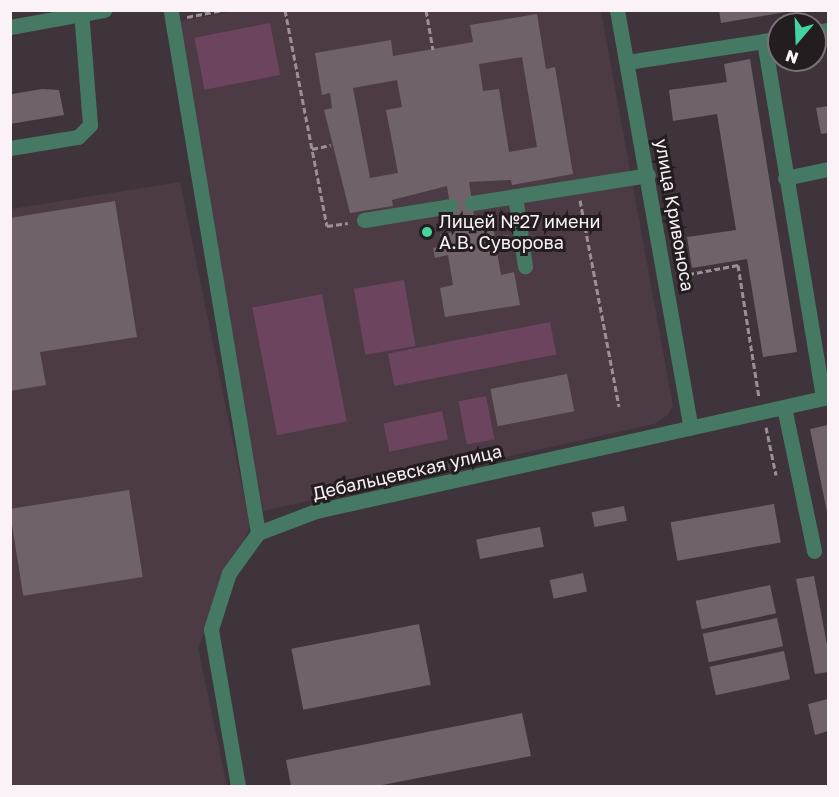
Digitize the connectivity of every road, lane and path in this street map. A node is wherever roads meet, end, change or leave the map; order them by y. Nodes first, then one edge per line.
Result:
1 (104, 10) edge
2 (224, 10) edge
3 (285, 10) edge
4 (426, 10) edge
5 (617, 10) edge
6 (79, 13) edge
7 (171, 13) edge
8 (10, 27) edge
9 (767, 40) edge
10 (434, 49) dead end
11 (627, 62) junction
12 (774, 72) edge
13 (331, 145) dead end
14 (10, 148) edge
15 (312, 149) junction
16 (828, 169) edge
17 (648, 175) junction
18 (785, 178) junction
19 (577, 186) junction
20 (515, 196) junction
21 (472, 203) dead end
22 (450, 206) dead end
23 (364, 220) joint
24 (676, 265) dead end
25 (525, 266) dead end
26 (826, 398) edge
27 (619, 406) dead end
28 (784, 407) junction
29 (762, 412) junction
30 (692, 428) junction
31 (776, 475) dead end
32 (258, 533) junction
33 (814, 551) dead end
34 (238, 786) edge

1 - 6 street
2 - 7 path
3 - 15 path
4 - 10 path
5 - 11 street, улица Кривоноса
6 - 8 street
6 - 14 street
7 - 32 street
9 - 11 street
11 - 17 street, улица Кривоноса
12 - 18 street
13 - 15 path
15 - 23 path
16 - 18 street
17 - 19 street
17 - 30 street, улица Кривоноса
18 - 26 street
19 - 20 street
19 - 27 path
20 - 21 street
20 - 25 street
22 - 23 street
24 - 29 path
26 - 28 street, Дебальцевская улица
28 - 29 street, Дебальцевская улица
28 - 33 street
29 - 30 street, Дебальцевская улица
29 - 31 path
30 - 32 street, Дебальцевская улица
32 - 34 street

